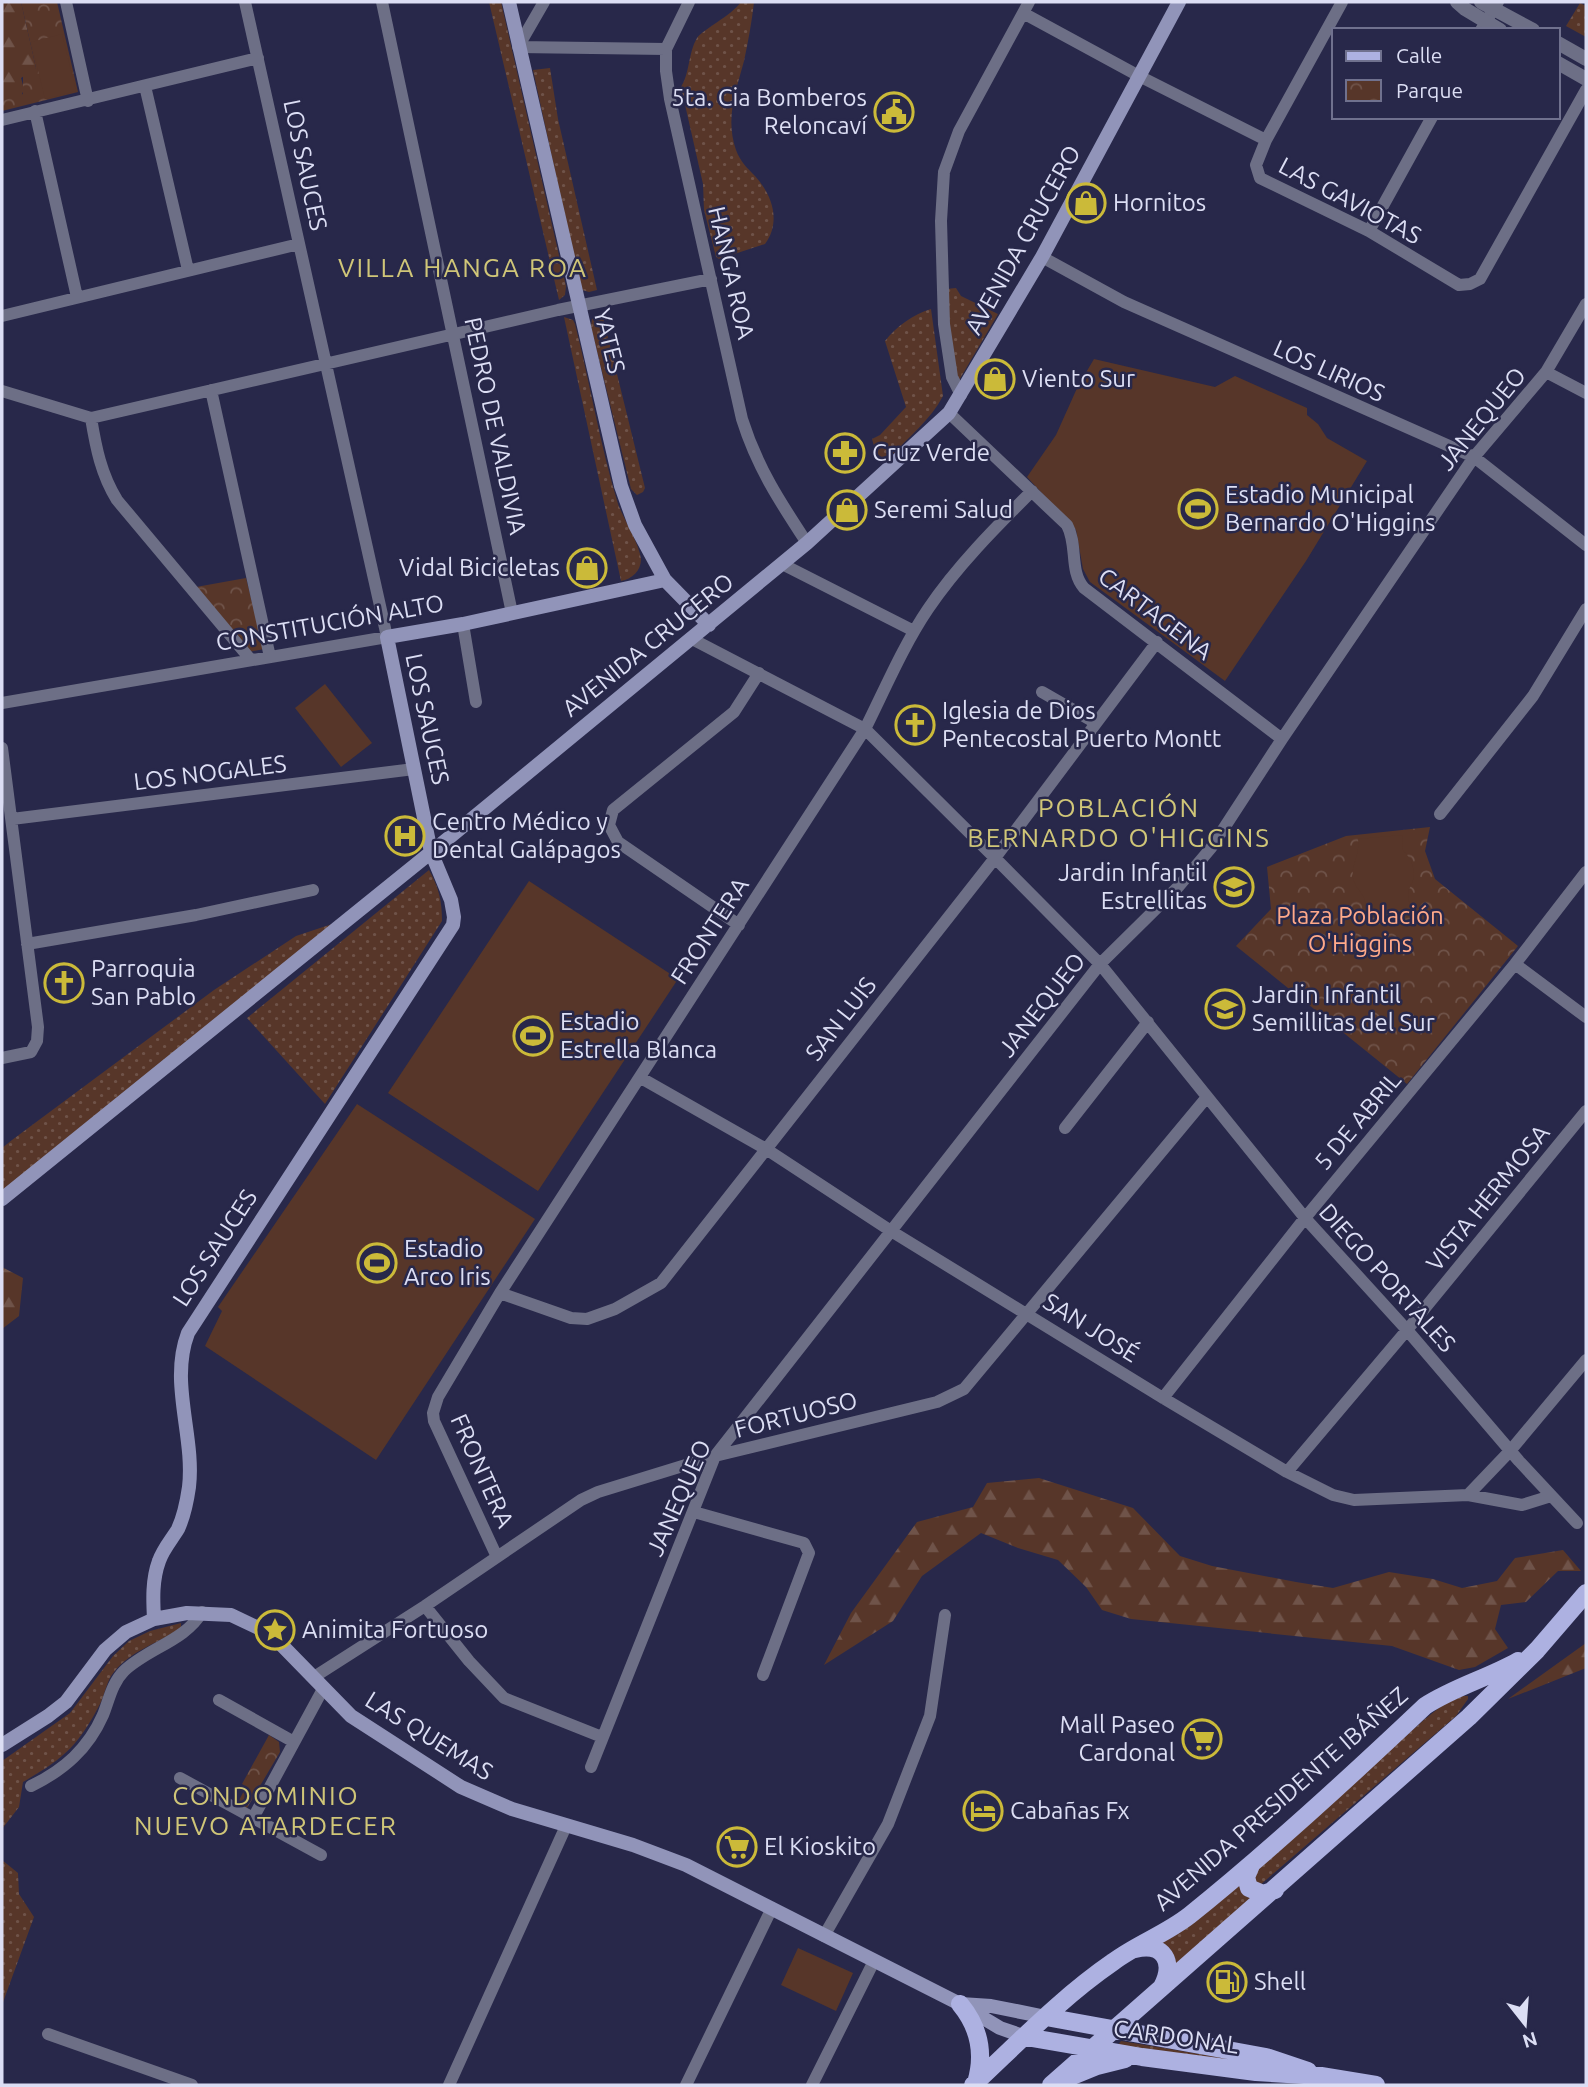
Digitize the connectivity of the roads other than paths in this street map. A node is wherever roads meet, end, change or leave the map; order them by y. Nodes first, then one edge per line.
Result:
1 (66, 2) edge
2 (245, 2) edge
3 (382, 2) edge
4 (509, 2) edge
5 (544, 2) edge
6 (690, 2) edge
7 (1180, 2) edge
8 (1342, 2) edge
9 (1457, 2) edge
10 (1491, 4) edge
11 (1026, 7) edge
12 (1483, 26) edge
13 (1530, 28) edge
14 (1560, 44) edge
15 (518, 47) junction
16 (666, 49) junction
17 (258, 58) junction
18 (1586, 59) edge
19 (1560, 64) edge
20 (1139, 76) junction
21 (1586, 79) edge
22 (145, 86) junction
23 (1586, 90) edge
24 (88, 101) junction
25 (35, 111) junction
26 (1431, 119) edge
27 (2, 120) edge
28 (1266, 140) junction
29 (1368, 231) junction
30 (299, 244) junction
31 (1042, 257) junction
32 (188, 270) junction
33 (711, 279) junction
34 (77, 297) junction
35 (1586, 304) edge
36 (577, 306) junction
37 (2, 316) edge
38 (454, 333) junction
39 (327, 362) junction
40 (1546, 372) junction
41 (211, 390) junction
42 (2, 391) edge
43 (1586, 393) edge
44 (961, 395) junction
45 (949, 413) junction
46 (91, 418) junction
47 (1474, 457) junction
48 (1032, 491) junction
49 (807, 543) junction
50 (1586, 545) edge
51 (782, 564) junction
52 (665, 580) junction
53 (1586, 609) edge
54 (512, 613) junction
55 (463, 624) junction
56 (709, 625) junction
57 (914, 631) junction
58 (387, 637) junction
59 (692, 639) junction
60 (1157, 642) junction
61 (270, 657) junction
62 (251, 660) junction
63 (759, 673) junction
64 (1042, 692) dead end
65 (476, 702) dead end
66 (2, 703) edge
67 (1096, 723) junction
68 (865, 729) junction
69 (1282, 739) junction
70 (2, 747) edge
71 (414, 769) junction
72 (1440, 814) dead end
73 (12, 819) junction
74 (431, 852) junction
75 (995, 858) junction
76 (1586, 872) edge
77 (313, 890) dead end
78 (739, 925) junction
79 (27, 944) junction
80 (1100, 964) junction
81 (1515, 964) junction
82 (1586, 1017) edge
83 (1148, 1022) junction
84 (2, 1058) edge
85 (641, 1078) junction
86 (1207, 1097) junction
87 (1586, 1111) edge
88 (1065, 1128) dead end
89 (766, 1149) junction
90 (2, 1199) edge
91 (1305, 1218) junction
92 (891, 1231) junction
93 (500, 1293) junction
94 (1025, 1313) junction
95 (1407, 1330) junction
96 (1586, 1360) edge
97 (1163, 1398) junction
98 (1510, 1451) junction
99 (715, 1456) junction
100 (1287, 1472) junction
101 (1468, 1495) junction
102 (1551, 1496) junction
103 (694, 1512) junction
104 (1577, 1523) dead end
105 (497, 1557) junction
106 (1586, 1593) edge
107 (425, 1606) junction
108 (202, 1612) junction
109 (944, 1615) dead end
110 (154, 1619) junction
111 (1536, 1650) junction
112 (763, 1675) dead end
113 (314, 1677) junction
114 (1461, 1686) junction
115 (323, 1689) junction
116 (219, 1700) dead end
117 (1469, 1717) junction
118 (602, 1738) junction
119 (294, 1742) junction
120 (2, 1745) edge
121 (591, 1766) dead end
122 (180, 1777) dead end
123 (31, 1786) dead end
124 (253, 1819) junction
125 (566, 1826) junction
126 (321, 1855) dead end
127 (1254, 1861) junction
128 (1275, 1890) junction
129 (772, 1908) junction
130 (824, 1936) junction
131 (1129, 1951) junction
132 (874, 1961) junction
133 (1162, 1987) junction
134 (960, 2004) junction
135 (1046, 2017) junction
136 (1113, 2030) junction
137 (48, 2034) dead end
138 (1026, 2037) junction
139 (1090, 2050) junction
140 (1142, 2057) junction
141 (1321, 2076) junction
142 (975, 2084) edge
143 (192, 2085) edge
144 (449, 2085) edge
145 (686, 2085) edge
146 (812, 2085) edge
147 (1052, 2085) edge
148 (1376, 2085) edge

1 - 24 street
2 - 17 street, LOS SAUCES
3 - 38 street, PEDRO DE VALDIVIA
4 - 15 main road, YATES
5 - 15 street
6 - 16 street
7 - 20 main road, AVENIDA CRUCERO
8 - 28 street
9 - 12 street
10 - 12 street
10 - 13 street
11 - 20 street, LAS GAVIOTAS
11 - 44 street
14 - 18 street
15 - 16 street
15 - 36 main road, YATES
16 - 33 street, HANGA ROA
17 - 22 street
17 - 30 street, LOS SAUCES
19 - 21 street
20 - 28 street, LAS GAVIOTAS
20 - 31 main road, AVENIDA CRUCERO
22 - 24 street
22 - 32 street
23 - 29 street, LAS GAVIOTAS
24 - 25 street
25 - 27 street
25 - 34 street
26 - 29 street
28 - 29 street, LAS GAVIOTAS
30 - 32 street
30 - 39 street, LOS SAUCES
31 - 44 main road, AVENIDA CRUCERO
31 - 47 street, LOS LIRIOS
32 - 34 street
33 - 36 street
33 - 49 street, HANGA ROA
34 - 37 street
35 - 40 street, JANEQUEO
36 - 38 street
36 - 52 main road, YATES
38 - 39 street
38 - 54 street, PEDRO DE VALDIVIA
39 - 41 street
39 - 58 street, LOS SAUCES
40 - 43 street
40 - 47 street, JANEQUEO
41 - 46 street
41 - 61 street
42 - 46 street
44 - 45 main road, AVENIDA CRUCERO
45 - 48 street, CARTAGENA
45 - 49 main road, AVENIDA CRUCERO
46 - 62 street
47 - 50 street, LOS LIRIOS
47 - 69 street, JANEQUEO
48 - 57 street, FRONTERA
48 - 60 street, CARTAGENA
49 - 51 main road, AVENIDA CRUCERO
51 - 56 main road, AVENIDA CRUCERO
51 - 57 street
52 - 54 main road, CONSTITUCIÓN ALTO
52 - 56 main road, YATES
53 - 72 street
54 - 55 main road, CONSTITUCIÓN ALTO
55 - 58 main road, CONSTITUCIÓN ALTO
55 - 65 street
56 - 59 main road, AVENIDA CRUCERO
57 - 68 street, FRONTERA
58 - 61 street, CONSTITUCIÓN ALTO
58 - 71 main road, LOS SAUCES
59 - 63 street, DIEGO PORTALES
59 - 74 main road, AVENIDA CRUCERO
60 - 67 street, SAN LUIS
60 - 69 street, CARTAGENA
61 - 62 street, CONSTITUCIÓN ALTO
62 - 66 street, CONSTITUCIÓN ALTO
63 - 68 street, DIEGO PORTALES
63 - 78 street
64 - 67 street
67 - 75 street, SAN LUIS
68 - 75 street, DIEGO PORTALES
68 - 78 street, FRONTERA
69 - 80 street, JANEQUEO
70 - 73 street
71 - 73 street, LOS NOGALES
71 - 74 main road, LOS SAUCES
73 - 79 street
74 - 90 main road, AVENIDA CRUCERO
74 - 110 main road, LOS SAUCES
75 - 80 street, DIEGO PORTALES
75 - 89 street, SAN LUIS
76 - 81 street, 5 DE ABRIL
77 - 79 street
78 - 85 street, FRONTERA
79 - 84 street
80 - 83 street, DIEGO PORTALES
80 - 92 street, JANEQUEO
81 - 82 street
81 - 91 street, 5 DE ABRIL
83 - 86 street, DIEGO PORTALES
83 - 88 street
85 - 89 street, SAN JOSÉ
85 - 93 street, FRONTERA
86 - 91 street, DIEGO PORTALES
86 - 94 street, FORTUOSO
87 - 95 street, VISTA HERMOSA
89 - 92 street, SAN JOSÉ
89 - 93 street, SAN LUIS
91 - 95 street, DIEGO PORTALES
91 - 97 street, 5 DE ABRIL
92 - 94 street, SAN JOSÉ
92 - 99 street, JANEQUEO
93 - 105 street, FRONTERA
94 - 97 street, SAN JOSÉ
94 - 99 street, FORTUOSO
95 - 98 street, DIEGO PORTALES
95 - 100 street, VISTA HERMOSA
96 - 98 street
97 - 100 street, SAN JOSÉ
98 - 101 street
98 - 102 street, DIEGO PORTALES
99 - 103 street, JANEQUEO
99 - 105 street, FORTUOSO
100 - 101 street, SAN JOSÉ
101 - 102 street, SAN JOSÉ
102 - 104 street, DIEGO PORTALES
103 - 112 street
103 - 118 street, JANEQUEO
105 - 107 street, FORTUOSO
106 - 111 main road, AVENIDA PRESIDENTE IBÁÑEZ
107 - 113 street, FORTUOSO
107 - 118 street
108 - 110 main road, LAS QUEMAS
108 - 113 main road, LAS QUEMAS
108 - 123 street
109 - 130 street
110 - 120 main road, LAS QUEMAS
111 - 114 main road, AVENIDA PRESIDENTE IBÁÑEZ
111 - 117 main road, AVENIDA PRESIDENTE IBÁÑEZ
113 - 115 main road, LAS QUEMAS
114 - 117 main road
114 - 127 main road, AVENIDA PRESIDENTE IBÁÑEZ
115 - 119 street
115 - 125 main road, LAS QUEMAS
116 - 119 street
117 - 128 main road, AVENIDA PRESIDENTE IBÁÑEZ
118 - 121 street, JANEQUEO
119 - 124 street
122 - 124 street
124 - 126 street
125 - 129 main road, LAS QUEMAS
125 - 144 street
127 - 128 main road
127 - 131 main road, AVENIDA PRESIDENTE IBÁÑEZ
128 - 133 main road, AVENIDA PRESIDENTE IBÁÑEZ
129 - 130 main road, LAS QUEMAS
129 - 145 street
130 - 132 main road, LAS QUEMAS
131 - 133 main road
131 - 135 main road, AVENIDA PRESIDENTE IBÁÑEZ
132 - 134 main road, LAS QUEMAS
132 - 146 street
133 - 136 main road, AVENIDA PRESIDENTE IBÁÑEZ
134 - 135 main road, LAS QUEMAS
134 - 138 main road, LAS QUEMAS
134 - 142 main road
135 - 136 main road, CARDONAL
135 - 138 main road, AVENIDA PRESIDENTE IBÁÑEZ
136 - 139 main road, AVENIDA PRESIDENTE IBÁÑEZ
136 - 141 main road, CARDONAL
137 - 143 street
138 - 139 main road, CARDONAL
138 - 142 main road, AVENIDA PRESIDENTE IBÁÑEZ
139 - 140 main road, CARDONAL
139 - 147 main road, AVENIDA PRESIDENTE IBÁÑEZ
140 - 141 main road, CARDONAL
140 - 147 main road
141 - 148 main road, CARDONAL

